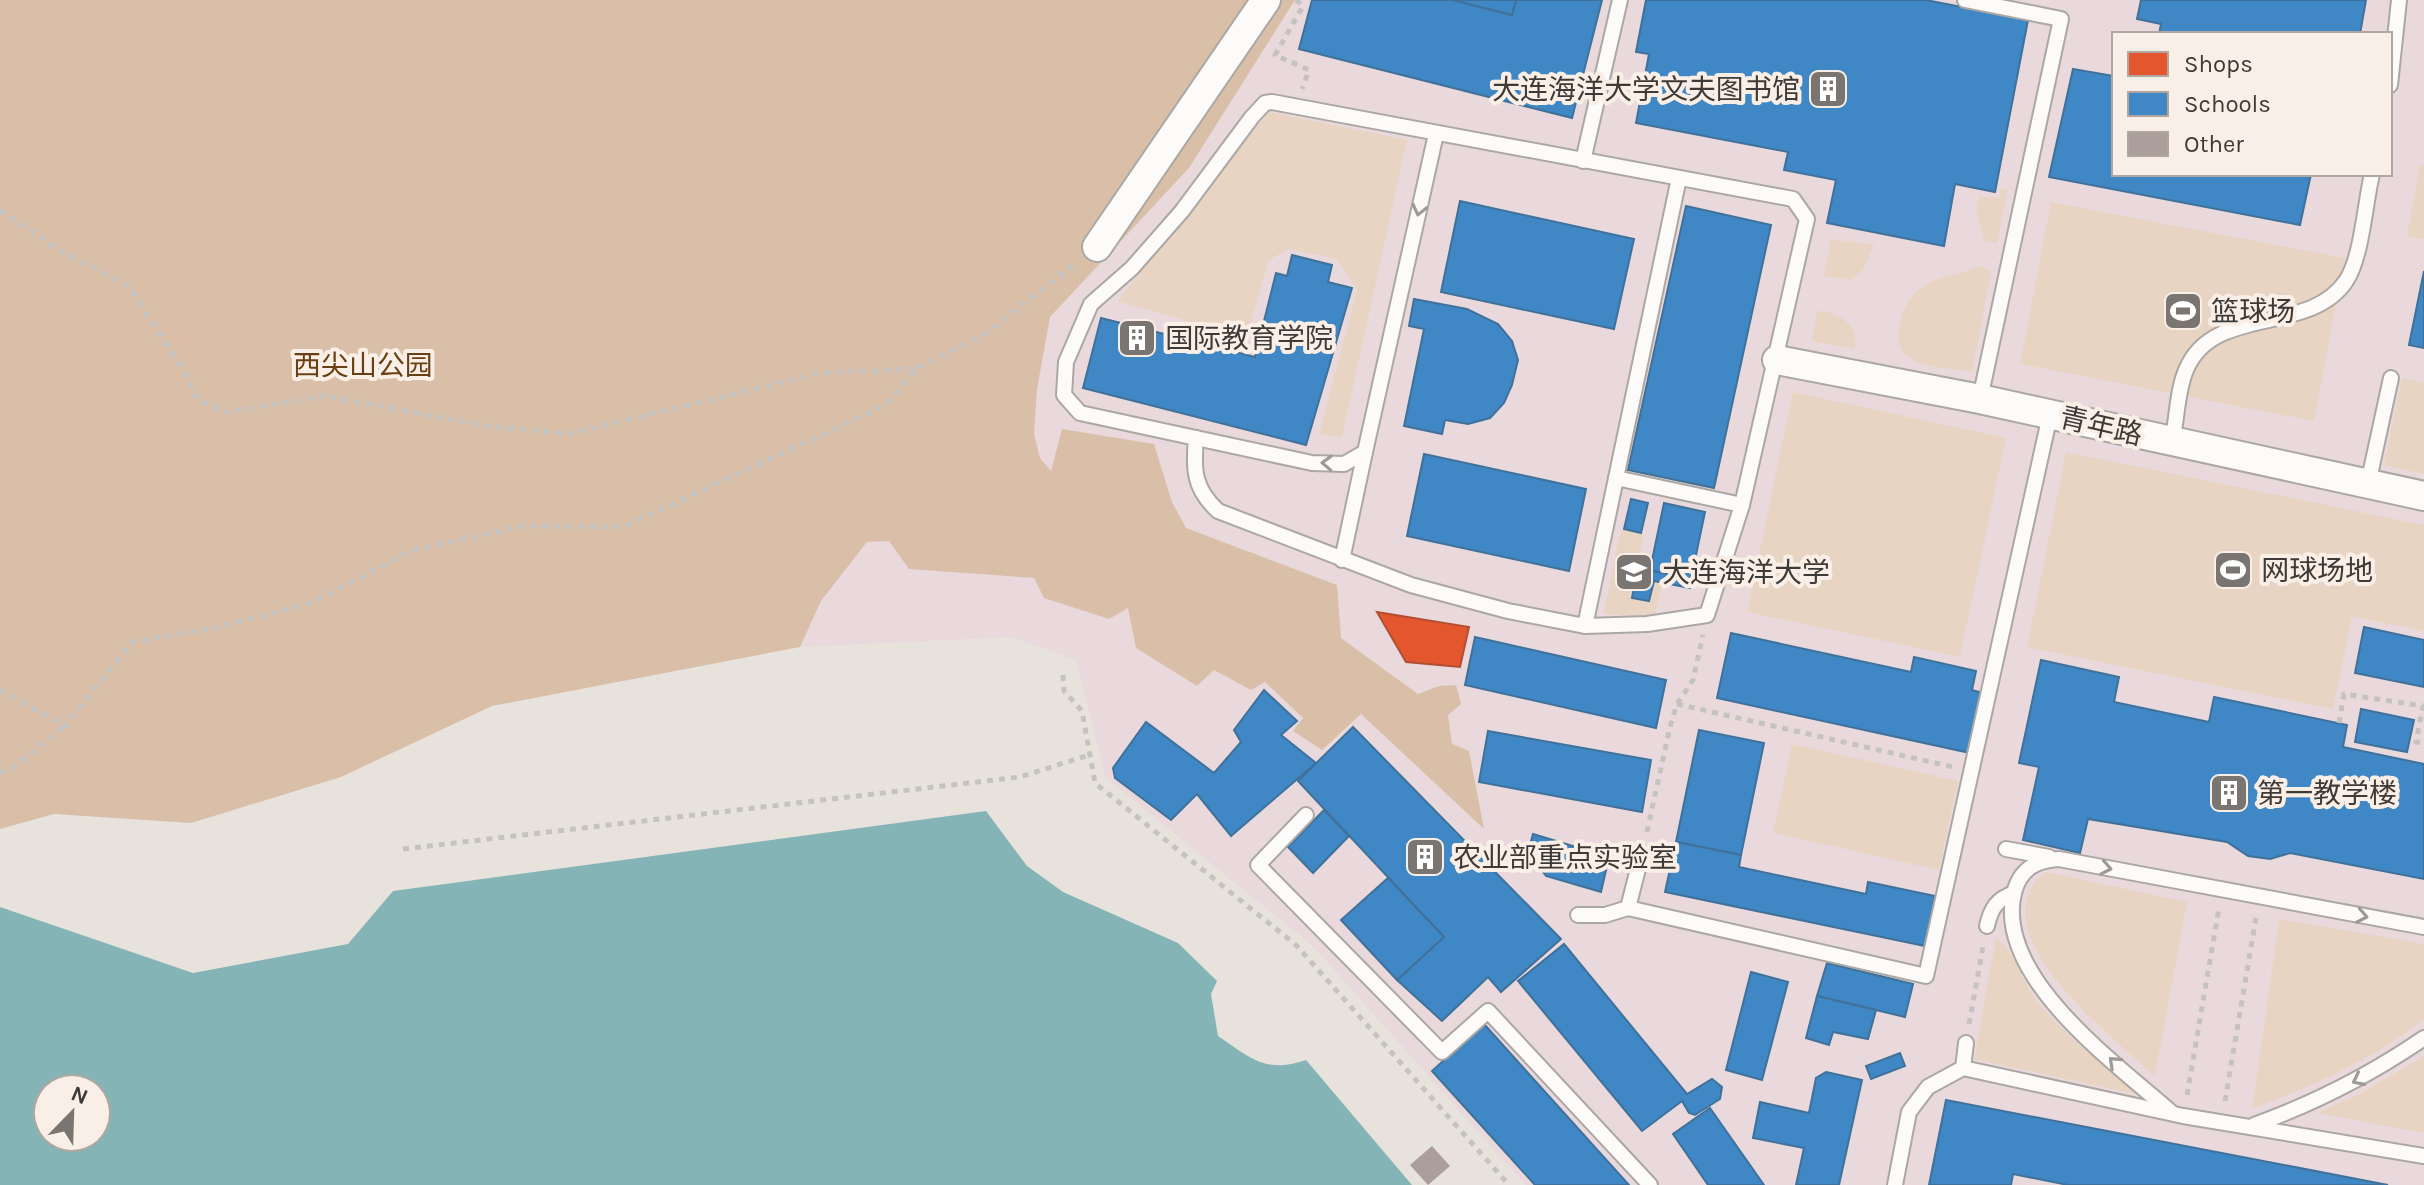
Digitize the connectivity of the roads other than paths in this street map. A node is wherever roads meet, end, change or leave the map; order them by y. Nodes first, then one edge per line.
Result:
1 (1266, 0) edge
2 (1620, 0) edge
3 (1965, 0) edge
4 (2399, 0) edge
5 (2392, 66) edge
6 (1436, 134) junction
7 (1583, 161) junction
8 (2372, 176) edge
9 (1679, 178) junction
10 (1097, 247) road end
11 (1777, 360) junction
12 (2391, 378) dead end
13 (1980, 399) junction
14 (2050, 415) junction
15 (1196, 438) junction
16 (2172, 442) junction
17 (1365, 452) junction
18 (1616, 478) junction
19 (2368, 484) junction
20 (2424, 496) edge
21 (1742, 505) junction
22 (1342, 560) junction
23 (1585, 626) junction
24 (1306, 815) dead end
25 (2006, 849) dead end
26 (1642, 853) road end
27 (2059, 859) junction
28 (2014, 893) junction
29 (1628, 908) junction
30 (1578, 915) dead end
31 (1987, 926) road end
32 (2424, 927) edge
33 (2424, 1038) edge
34 (1966, 1043) road end
35 (1963, 1068) junction
36 (2178, 1115) junction
37 (2251, 1127) junction
38 (2424, 1156) edge
39 (1650, 1185) edge
40 (1895, 1185) edge

1 - 10 street
2 - 7 lane
3 - 13 lane
4 - 5 lane
6 - 7 lane
6 - 15 lane
6 -> 17 lane
7 - 9 lane
8 - 16 lane
9 - 11 lane
9 - 18 lane
11 - 13 street, 青年路
11 - 21 lane
12 - 19 lane
13 - 14 street, 青年路
14 - 16 street, 青年路
14 - 29 lane
17 -> 15 lane
15 - 22 lane
16 - 19 street, 青年路
17 - 22 lane
18 - 21 lane
18 - 23 lane
19 - 20 street, 青年路
21 - 23 lane
22 - 23 lane
24 - 39 lane
25 - 27 lane
26 - 29 lane
27 - 28 lane
27 -> 32 lane
28 - 31 lane
36 -> 28 lane
29 - 30 lane
33 -> 37 lane
34 - 35 lane
35 - 36 lane
35 - 40 lane
36 - 37 lane
37 - 38 lane

